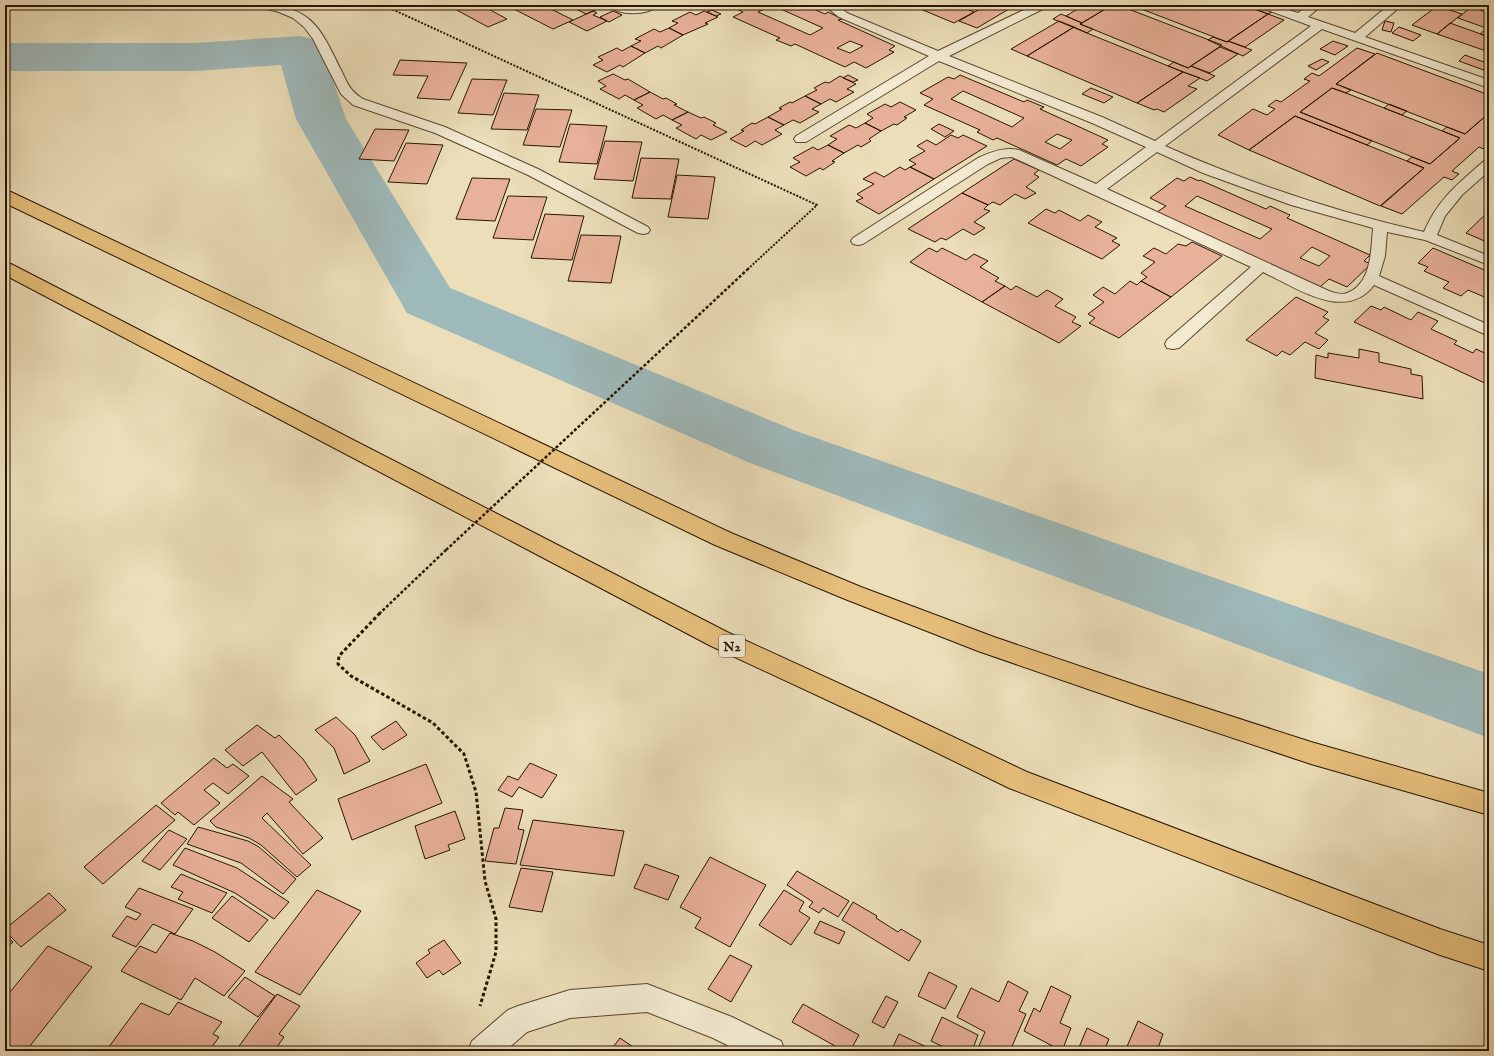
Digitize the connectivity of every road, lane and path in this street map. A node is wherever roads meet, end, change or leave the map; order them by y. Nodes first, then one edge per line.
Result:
1 (264, 5) edge
2 (383, 5) edge
3 (614, 5) edge
4 (652, 5) edge
5 (830, 5) edge
6 (1043, 5) edge
7 (1263, 5) edge
8 (1316, 5) edge
9 (1396, 5) edge
10 (1299, 18) junction
11 (1320, 25) junction
12 (1356, 38) junction
13 (940, 55) junction
14 (1489, 84) edge
15 (801, 139) dead end
16 (1156, 147) junction
17 (1489, 164) edge
18 (1484, 176) edge
19 (1097, 190) junction
20 (5, 196) edge
21 (1380, 226) junction
22 (643, 230) dead end
23 (1429, 237) junction
24 (858, 241) dead end
25 (1489, 261) edge
26 (1261, 266) junction
27 (5, 268) edge
28 (1372, 278) junction
29 (1489, 331) edge
30 (1173, 344) dead end
31 (1489, 804) edge
32 (1489, 958) edge
33 (478, 1014) dead end
34 (483, 1051) edge
35 (770, 1051) edge

1 - 22 lane
2 - 33 path, bridge
3 - 4 lane
5 - 13 lane
6 - 13 lane
7 - 10 lane
8 - 10 lane
9 - 12 lane
10 - 11 lane
11 - 12 lane
11 - 16 lane
12 - 14 lane
13 - 15 lane
13 - 16 lane
16 - 19 lane
16 - 21 lane
17 - 18 lane
18 - 23 lane
19 - 24 lane
19 - 26 lane
20 - 31 highway
21 - 23 lane
21 - 28 lane
23 - 25 lane
26 - 28 lane
26 - 30 lane
27 - 32 highway, N2
28 - 29 lane
34 - 35 street

